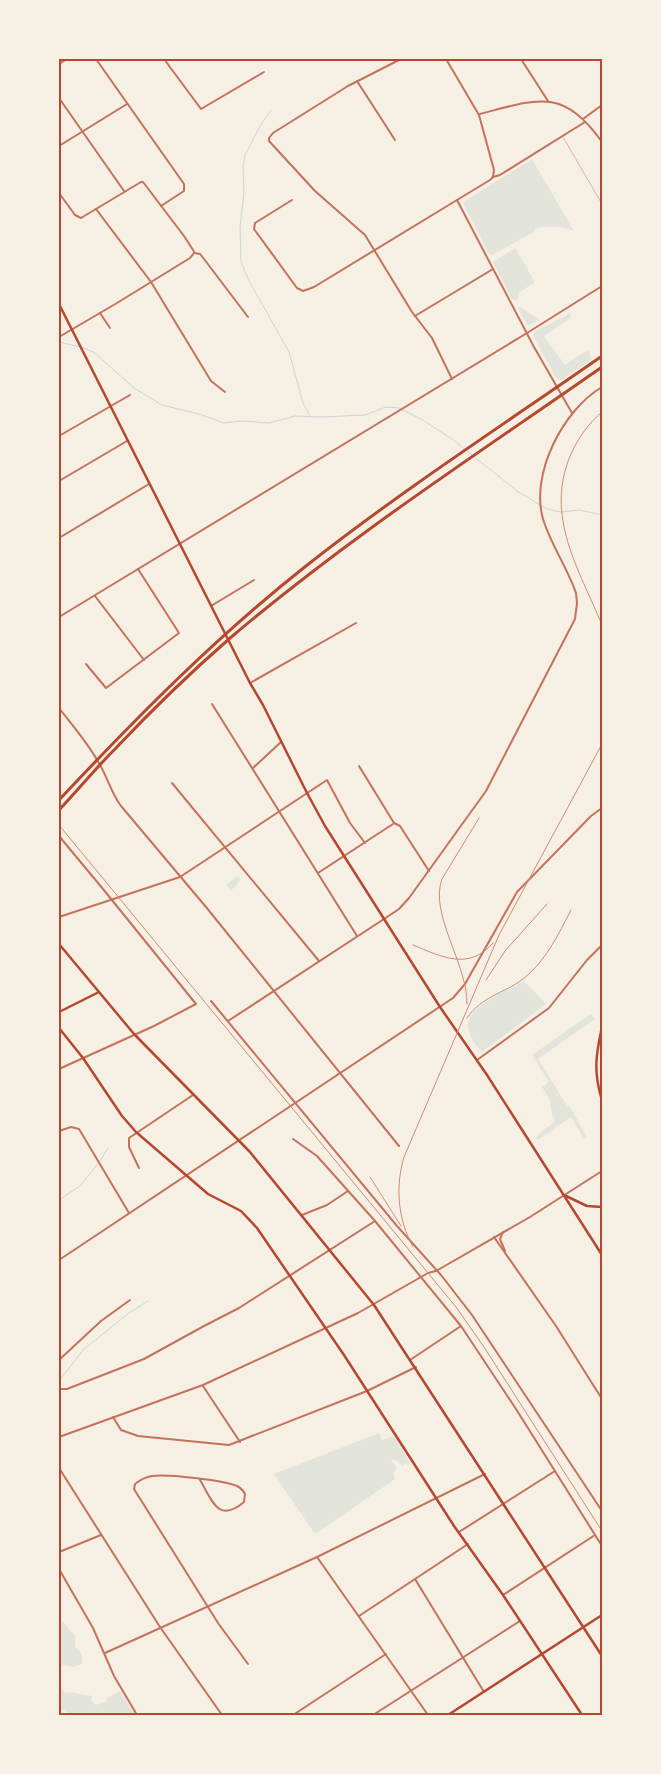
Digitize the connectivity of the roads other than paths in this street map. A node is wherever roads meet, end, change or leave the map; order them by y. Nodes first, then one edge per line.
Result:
1 (67, 59) edge
2 (96, 59) edge
3 (164, 59) edge
4 (401, 59) edge
5 (446, 59) edge
6 (521, 59) edge
7 (59, 64) edge
8 (264, 72) dead end
9 (357, 81) junction
10 (59, 98) edge
11 (548, 101) junction
12 (128, 104) junction
13 (602, 105) edge
14 (479, 115) junction
15 (583, 118) junction
16 (586, 122) junction
17 (82, 132) junction
18 (563, 137) junction
19 (395, 140) dead end
20 (602, 142) edge
21 (59, 146) edge
22 (493, 177) junction
23 (124, 191) junction
24 (59, 192) edge
25 (292, 200) dead end
26 (457, 200) junction
27 (602, 204) edge
28 (161, 206) junction
29 (96, 209) junction
30 (375, 250) junction
31 (194, 253) junction
32 (493, 269) junction
33 (151, 282) junction
34 (602, 286) edge
35 (59, 304) edge
36 (100, 313) junction
37 (415, 316) junction
38 (248, 317) dead end
39 (110, 328) dead end
40 (72, 330) junction
41 (527, 333) junction
42 (59, 337) edge
43 (602, 356) edge
44 (602, 367) edge
45 (452, 379) junction
46 (602, 387) edge
47 (557, 388) junction
48 (225, 392) dead end
49 (130, 395) dead end
50 (562, 396) junction
51 (110, 406) junction
52 (572, 413) junction
53 (59, 436) edge
54 (127, 440) junction
55 (59, 481) edge
56 (149, 484) junction
57 (59, 538) edge
58 (180, 544) junction
59 (138, 569) junction
60 (254, 580) dead end
61 (95, 596) junction
62 (211, 606) junction
63 (59, 617) edge
64 (356, 623) dead end
65 (225, 633) junction
66 (228, 640) junction
67 (144, 660) junction
68 (86, 664) dead end
69 (250, 683) junction
70 (212, 704) dead end
71 (59, 708) edge
72 (282, 742) junction
73 (96, 759) junction
74 (100, 765) junction
75 (359, 766) dead end
76 (253, 768) junction
77 (172, 783) dead end
78 (307, 793) junction
79 (59, 800) edge
80 (602, 808) edge
81 (59, 810) edge
82 (279, 811) junction
83 (394, 823) junction
84 (59, 836) edge
85 (365, 843) junction
86 (225, 847) junction
87 (344, 856) junction
88 (429, 871) junction
89 (318, 873) junction
90 (180, 876) junction
91 (112, 900) junction
92 (59, 917) edge
93 (384, 919) junction
94 (357, 936) junction
95 (59, 944) edge
96 (602, 945) edge
97 (319, 961) junction
98 (99, 992) junction
99 (274, 992) junction
100 (211, 1000) dead end
101 (440, 1007) junction
102 (59, 1012) edge
103 (228, 1021) junction
104 (602, 1026) edge
105 (59, 1028) edge
106 (134, 1034) junction
107 (83, 1058) junction
108 (477, 1060) junction
109 (59, 1069) edge
110 (340, 1073) junction
111 (194, 1094) junction
112 (602, 1095) edge
113 (602, 1100) edge
114 (296, 1102) junction
115 (59, 1131) edge
116 (136, 1132) junction
117 (238, 1139) junction
118 (293, 1139) dead end
119 (399, 1146) dead end
120 (139, 1168) dead end
121 (602, 1171) edge
122 (185, 1176) junction
123 (348, 1191) junction
124 (564, 1195) junction
125 (602, 1207) edge
126 (129, 1213) junction
127 (302, 1215) junction
128 (375, 1221) junction
129 (504, 1231) junction
130 (493, 1237) junction
131 (330, 1249) junction
132 (507, 1255) junction
133 (602, 1256) edge
134 (59, 1260) edge
135 (436, 1270) junction
136 (290, 1276) junction
137 (420, 1277) junction
138 (130, 1300) dead end
139 (374, 1304) junction
140 (461, 1326) junction
141 (326, 1329) junction
142 (59, 1360) edge
143 (410, 1360) junction
144 (416, 1368) junction
145 (202, 1385) junction
146 (59, 1389) edge
147 (367, 1391) junction
148 (602, 1399) edge
149 (114, 1417) junction
150 (59, 1437) edge
151 (240, 1442) junction
152 (59, 1468) edge
153 (555, 1471) junction
154 (484, 1474) junction
155 (200, 1480) junction
156 (436, 1498) junction
157 (503, 1503) junction
158 (602, 1511) edge
159 (459, 1532) junction
160 (101, 1535) junction
161 (595, 1535) junction
162 (468, 1544) junction
163 (602, 1546) edge
164 (59, 1552) edge
165 (316, 1557) junction
166 (545, 1568) junction
167 (59, 1569) edge
168 (414, 1580) junction
169 (503, 1595) junction
170 (208, 1606) junction
171 (602, 1615) edge
172 (359, 1616) junction
173 (520, 1621) junction
174 (160, 1627) junction
175 (583, 1627) junction
176 (105, 1652) junction
177 (386, 1654) junction
178 (542, 1655) junction
179 (602, 1656) edge
180 (464, 1658) junction
181 (248, 1664) dead end
182 (412, 1692) junction
183 (484, 1692) junction
184 (138, 1715) edge
185 (222, 1715) edge
186 (293, 1715) edge
187 (374, 1715) edge
188 (428, 1715) edge
189 (448, 1715) edge
190 (582, 1715) edge

1 - 7 street
2 - 12 street
3 - 8 street
4 - 9 street
5 - 14 street
6 - 11 street
9 - 19 street
9 - 30 street
10 - 17 street
11 - 14 street
11 - 15 street
12 - 17 street
12 - 28 street
13 - 15 street
14 - 22 street
15 - 16 street
16 - 18 street
16 - 20 street
17 - 21 street
17 - 23 street
18 - 22 street
18 - 27 lane
22 - 26 street
23 - 28 street
23 - 29 street
24 - 29 street
25 - 30 street
26 - 30 street
26 - 32 street
28 - 31 street
29 - 33 street
30 - 37 street
31 - 33 street
31 - 38 street
32 - 37 street
32 - 41 street
33 - 36 street
33 - 48 street
34 - 41 street
35 - 40 main road
36 - 39 street
36 - 40 street
37 - 45 street
40 - 42 street
40 - 51 main road
41 - 45 street
41 - 47 street
43 - 47 highway
44 - 50 highway
45 - 58 street
46 - 52 street
47 - 50 street
47 - 65 highway
49 - 51 street
50 - 52 street
50 - 66 highway
51 - 53 street
51 - 54 main road
52 - 88 street
54 - 55 street
54 - 56 main road
56 - 57 street
56 - 58 main road
58 - 59 street
58 - 62 main road
59 - 61 street
59 - 67 street
60 - 62 street
61 - 63 street
61 - 67 street
62 - 65 main road
64 - 69 street
65 - 66 main road
65 - 73 highway
66 - 69 main road
66 - 74 highway
67 - 68 street
69 - 72 main road
70 - 76 street
71 - 73 street
72 - 76 street
72 - 78 main road
73 - 74 street
73 - 79 highway
74 - 81 highway
74 - 90 street
75 - 83 street
76 - 82 street
77 - 86 street
78 - 82 street
78 - 85 street
78 - 87 main road
80 - 101 street
82 - 86 street
82 - 89 street
83 - 85 street
83 - 88 street
84 - 91 street
85 - 87 street
86 - 90 street
86 - 97 street
87 - 89 street
87 - 93 main road
88 - 93 street
89 - 94 street
90 - 91 street
90 - 99 street
91 - 92 street
91 - 106 street
93 - 94 street
93 - 101 main road
94 - 97 street
95 - 98 main road
96 - 108 street
97 - 99 street
98 - 102 main road
98 - 106 main road
99 - 103 street
99 - 110 street
100 - 103 street
101 - 108 main road
101 - 110 street
103 - 114 street
104 - 112 main road
105 - 107 main road
106 - 107 street
106 - 111 main road
107 - 109 street
107 - 116 main road
108 - 124 main road
110 - 114 street
110 - 119 street
111 - 116 street
111 - 117 main road
112 - 113 main road
114 - 117 street
114 - 135 street
115 - 126 street
116 - 120 street
116 - 122 main road
117 - 122 street
117 - 127 main road
118 - 123 street
121 - 124 street
122 - 126 street
122 - 136 main road
123 - 127 street
123 - 128 street
124 - 125 main road
124 - 129 street
124 - 133 main road
126 - 134 street
127 - 131 main road
128 - 131 street
128 - 137 street
129 - 130 street
129 - 132 street
130 - 132 street
130 - 135 street
131 - 136 street
131 - 139 main road
132 - 148 street
135 - 137 street
135 - 158 street
136 - 141 main road
136 - 146 street
137 - 139 street
137 - 140 street
138 - 142 street
139 - 141 street
139 - 143 main road
140 - 143 street
140 - 153 street
141 - 145 street
141 - 147 main road
143 - 144 main road
144 - 147 street
144 - 154 main road
145 - 149 street
145 - 151 street
147 - 151 street
147 - 156 main road
149 - 150 street
149 - 151 street
152 - 160 street
153 - 157 street
153 - 161 street
154 - 156 street
154 - 157 main road
155 - 155 street
155 - 170 street
156 - 159 main road
156 - 165 street
157 - 159 street
157 - 166 main road
159 - 162 main road
160 - 164 street
160 - 174 street
161 - 163 street
161 - 166 street
162 - 168 street
162 - 169 main road
165 - 170 street
165 - 172 street
166 - 169 street
166 - 175 main road
167 - 176 street
168 - 172 street
168 - 180 street
169 - 173 main road
170 - 174 street
170 - 181 street
171 - 175 main road
172 - 177 street
173 - 178 main road
173 - 180 street
174 - 176 street
174 - 185 street
175 - 178 main road
175 - 179 main road
176 - 184 street
177 - 182 street
177 - 186 street
178 - 183 main road
178 - 190 main road
180 - 182 street
180 - 183 street
182 - 187 street
182 - 188 street
183 - 189 main road

